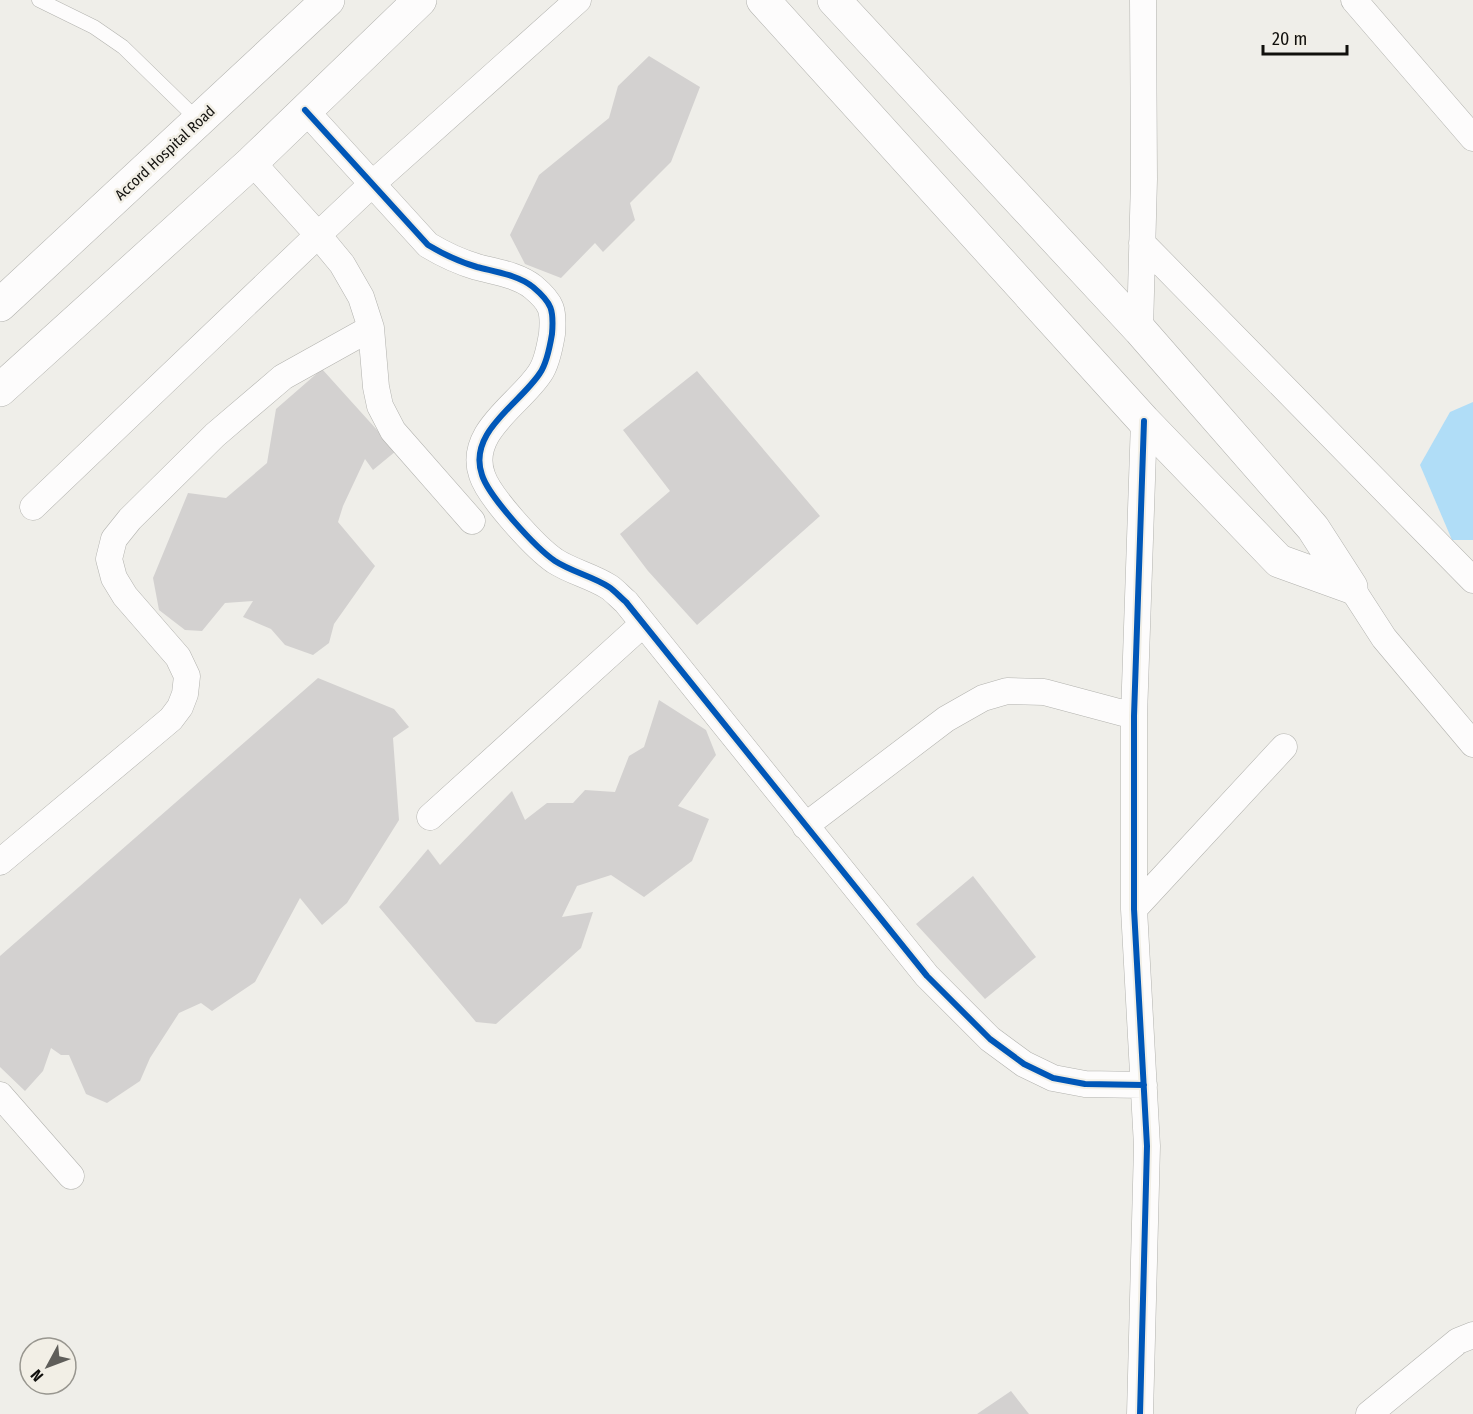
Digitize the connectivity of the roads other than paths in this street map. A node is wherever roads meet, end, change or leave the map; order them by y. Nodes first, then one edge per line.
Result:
1 (39, 0) edge
2 (328, 0) edge
3 (420, 0) edge
4 (578, 0) edge
5 (763, 0) edge
6 (834, 0) edge
7 (1143, 0) edge
8 (1354, 0) edge
9 (305, 110) junction
10 (199, 121) junction
11 (1473, 138) edge
12 (252, 162) junction
13 (371, 185) junction
14 (318, 235) junction
15 (1142, 243) junction
16 (0, 305) edge
17 (371, 328) junction
18 (1140, 330) junction
19 (0, 390) edge
20 (1144, 421) junction
21 (33, 507) dead end
22 (472, 521) dead end
23 (1473, 580) edge
24 (1351, 587) junction
25 (643, 624) junction
26 (1134, 716) junction
27 (1473, 744) edge
28 (1284, 747) dead end
29 (430, 817) dead end
30 (805, 826) junction
31 (0, 862) edge
32 (1134, 909) junction
33 (1144, 1085) junction
34 (0, 1095) edge
35 (71, 1176) dead end
36 (1473, 1335) edge
37 (1140, 1414) edge
38 (1369, 1414) edge

1 - 10 lane
2 - 10 street, Accord Hospital Road
3 - 9 street
4 - 13 street
5 - 20 street
6 - 18 street
7 - 15 street
8 - 11 street
9 - 12 street
9 - 13 street
10 - 16 street, Accord Hospital Road
12 - 14 street
12 - 19 street
13 - 14 street
13 - 25 street
14 - 17 street
14 - 21 street
15 - 18 street
15 - 23 street
17 - 22 street
17 - 31 street
18 - 24 street
20 - 24 street
20 - 26 street
24 - 27 street
25 - 29 street
25 - 30 street
26 - 30 street
26 - 32 street
28 - 32 street
30 - 33 street
32 - 33 street
33 - 37 street
34 - 35 street
36 - 38 street

